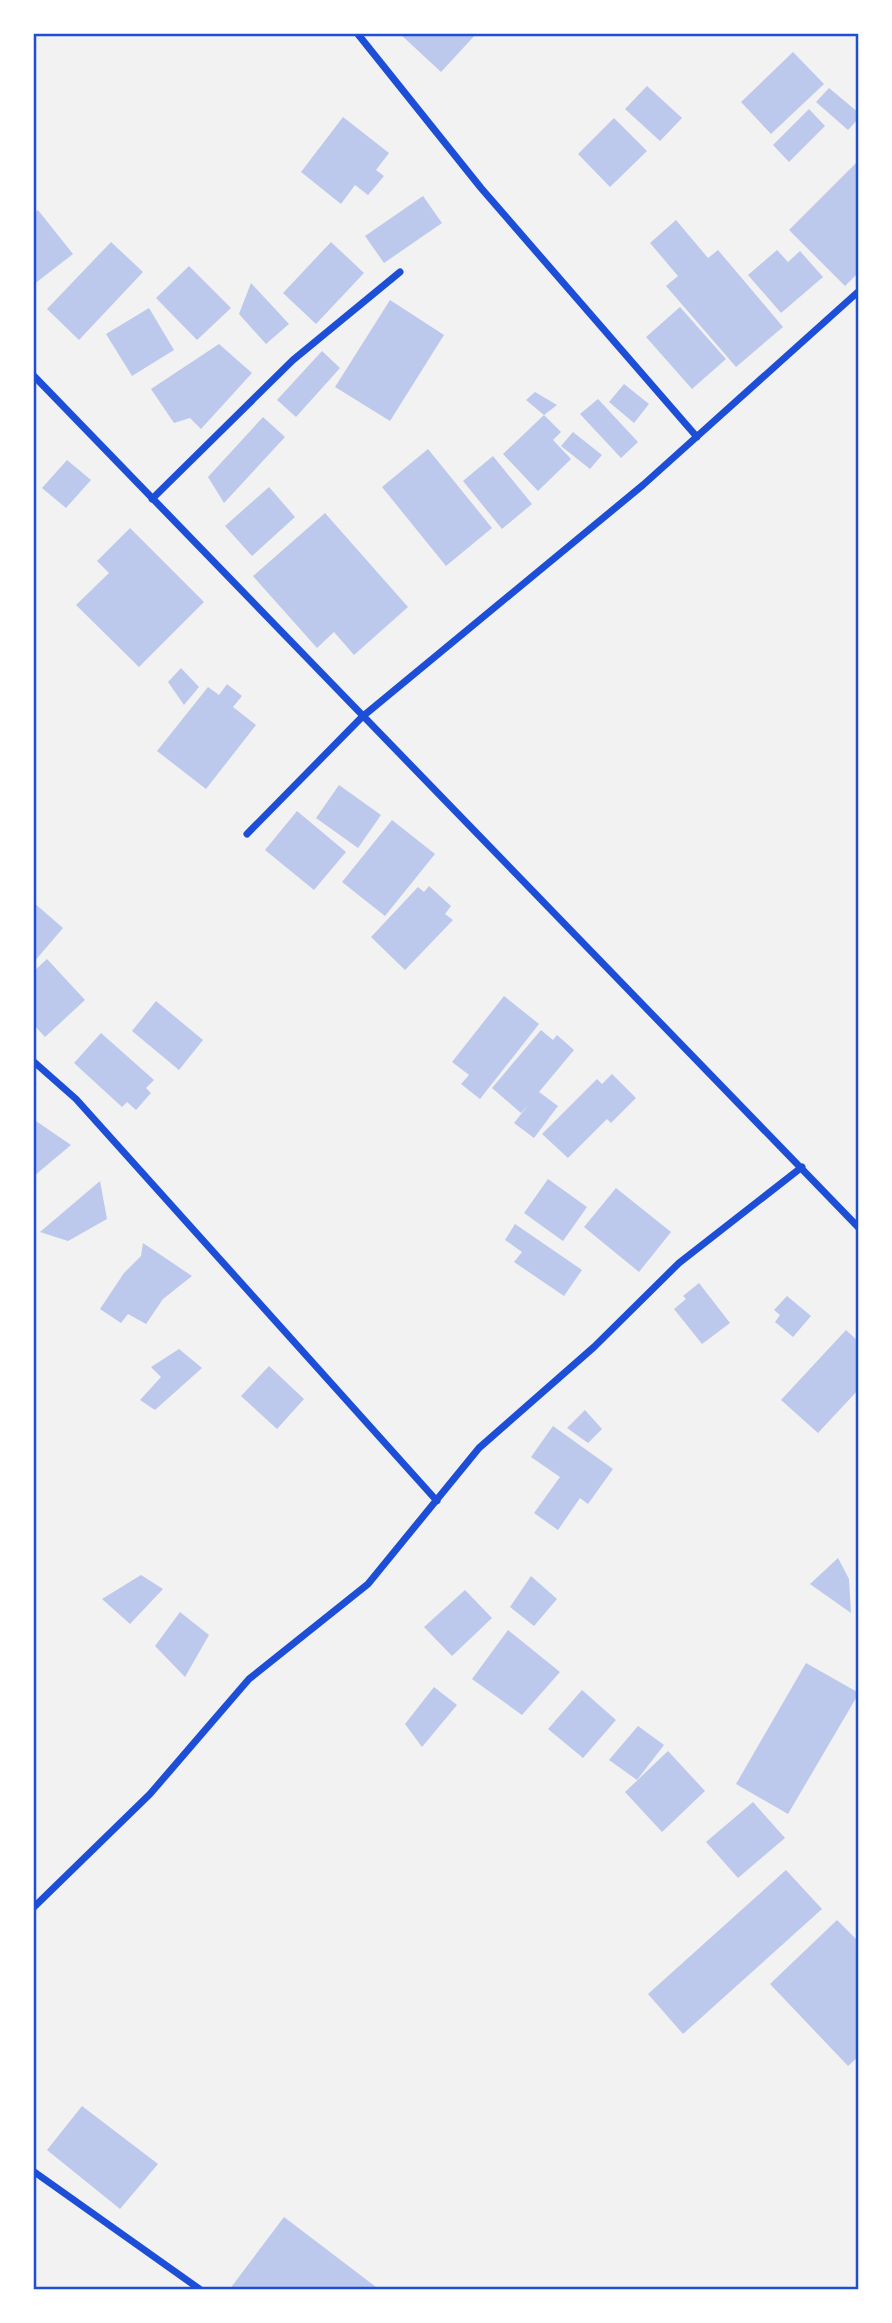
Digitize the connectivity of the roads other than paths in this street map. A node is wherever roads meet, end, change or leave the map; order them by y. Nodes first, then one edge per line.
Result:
1 (357, 33) edge
2 (400, 272) dead end
3 (859, 291) edge
4 (33, 375) edge
5 (696, 437) junction
6 (152, 499) junction
7 (362, 717) junction
8 (247, 834) dead end
9 (33, 1061) edge
10 (802, 1167) junction
11 (859, 1228) edge
12 (437, 1501) junction
13 (33, 1908) edge
14 (33, 2171) edge
15 (201, 2290) edge

1 - 5 street
2 - 6 street
3 - 5 street
4 - 6 street
5 - 7 street
6 - 7 street
7 - 8 street
7 - 10 street
9 - 12 street
10 - 11 street
10 - 12 street
12 - 13 street
14 - 15 street

